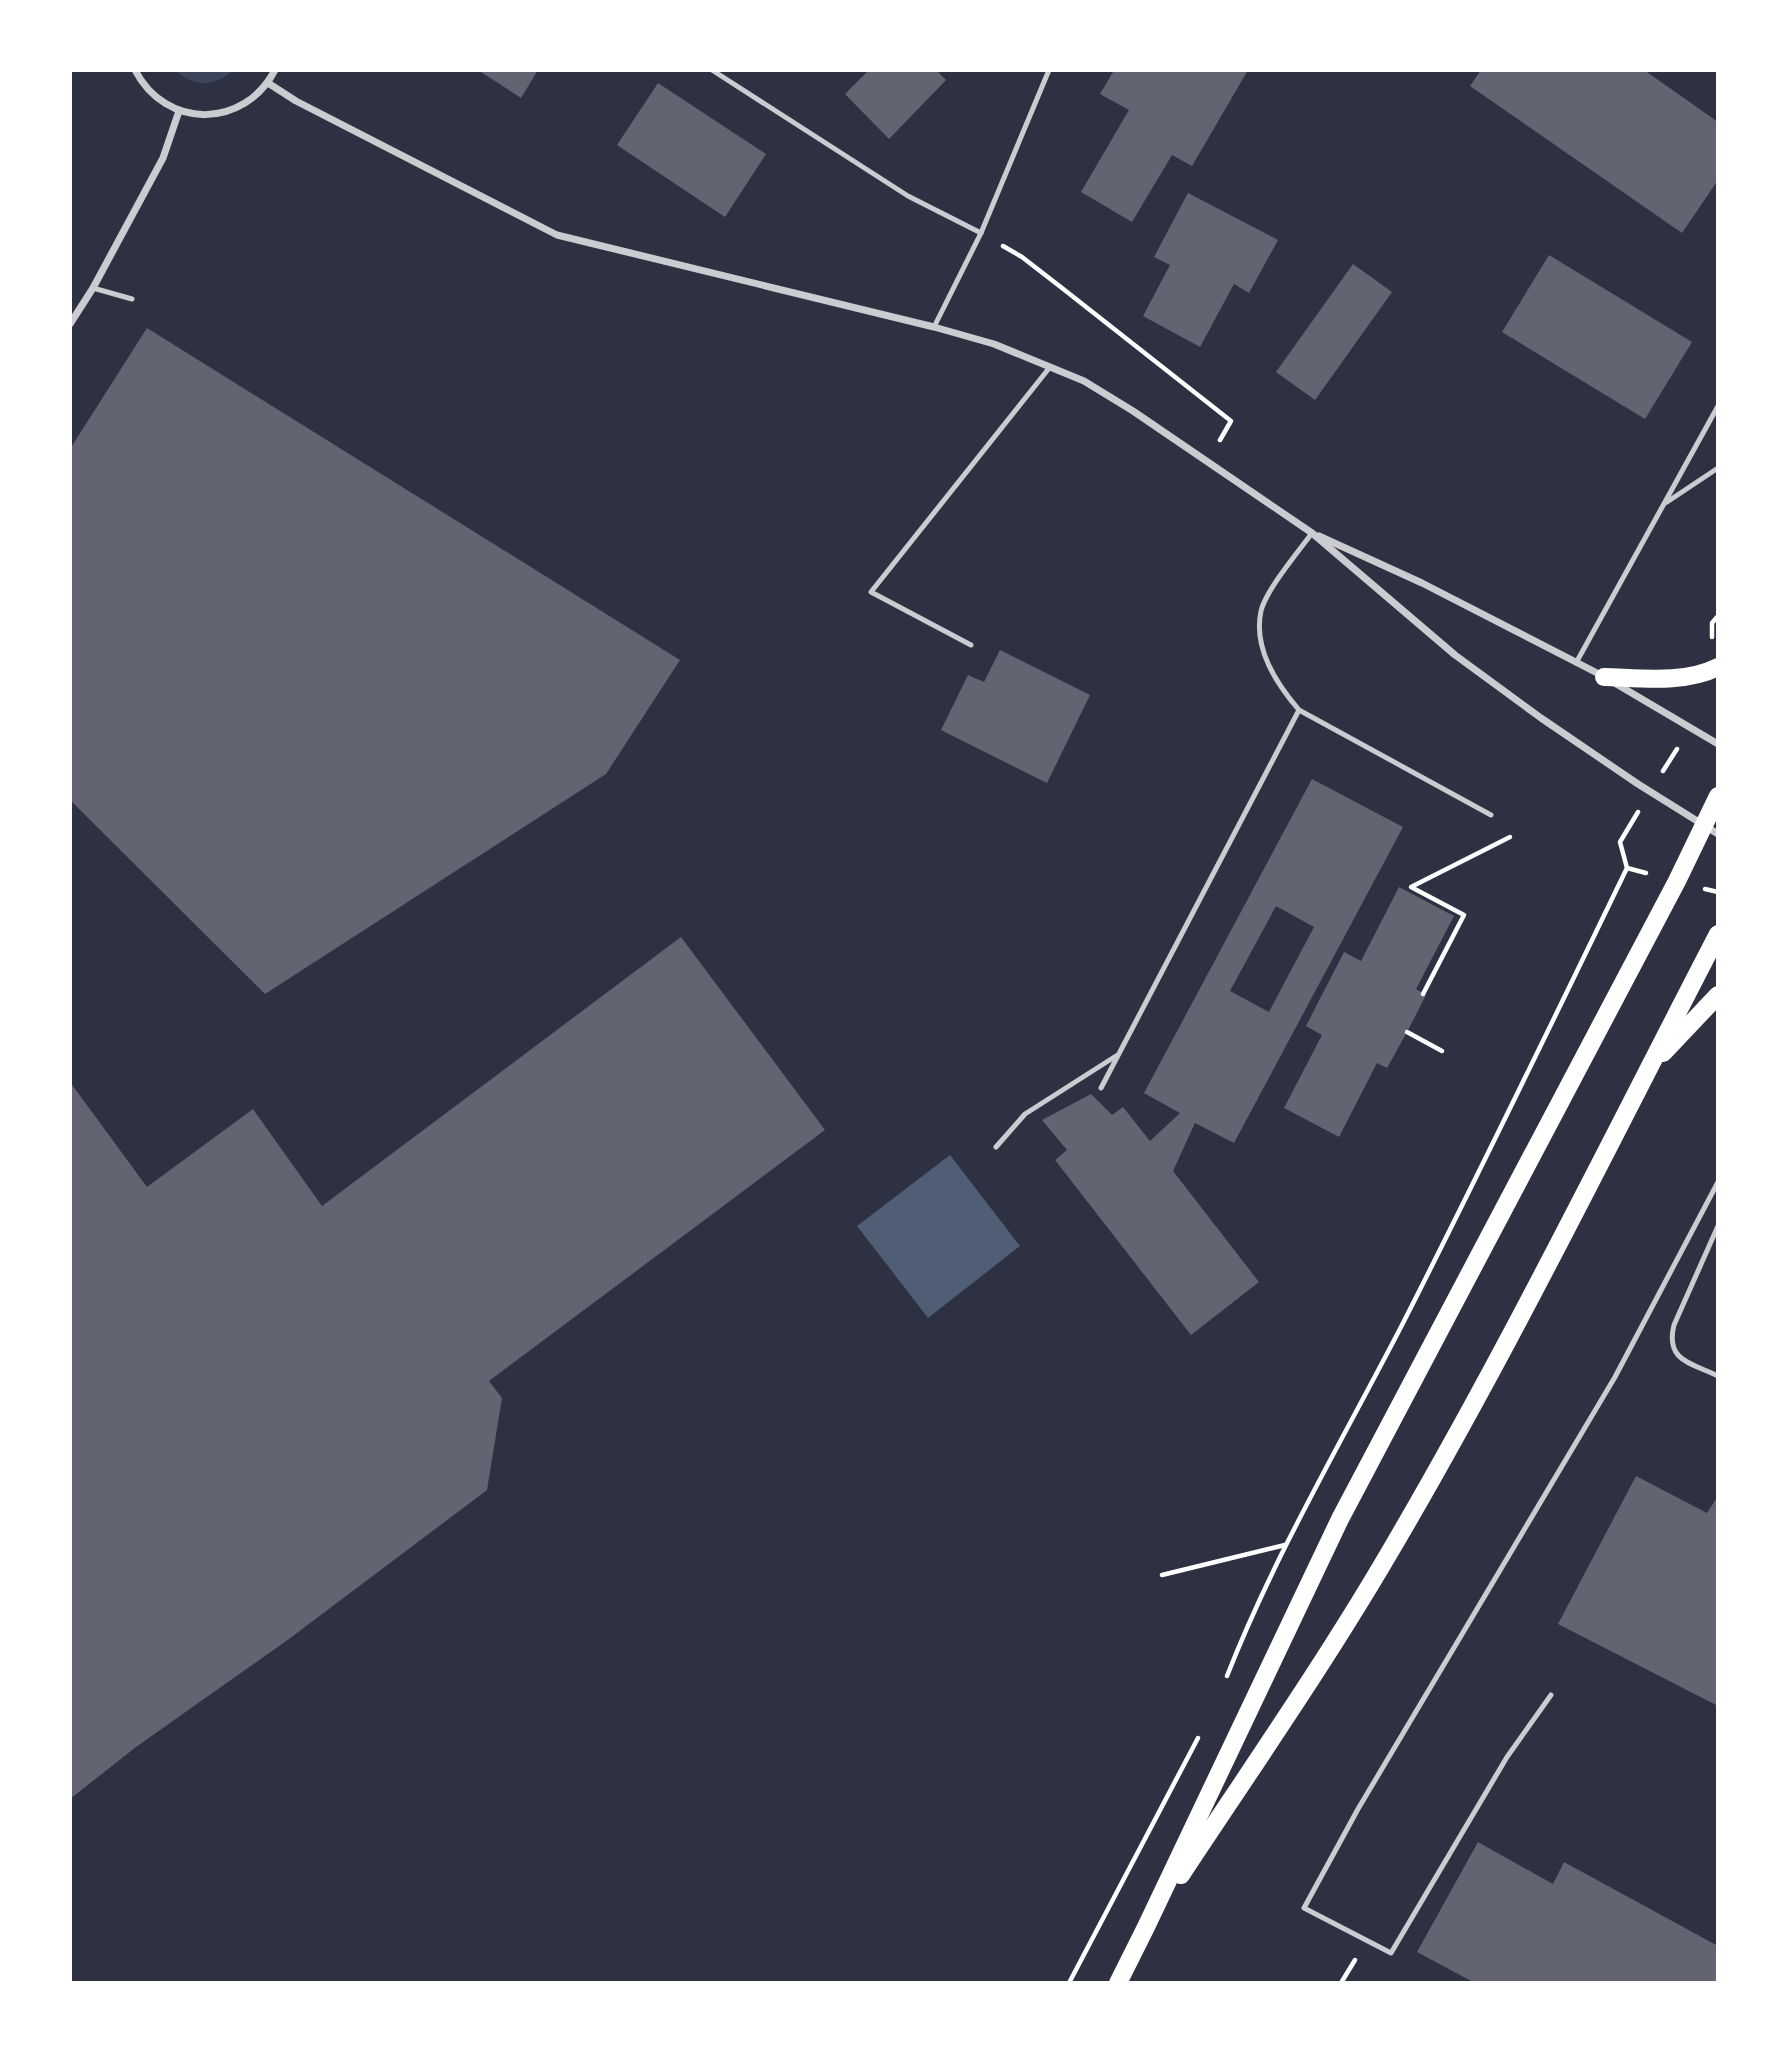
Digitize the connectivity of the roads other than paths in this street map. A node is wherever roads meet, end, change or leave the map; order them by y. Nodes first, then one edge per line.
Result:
1 (135, 70) edge
2 (275, 70) edge
3 (712, 70) edge
4 (1049, 70) edge
5 (268, 83) junction
6 (179, 111) junction
7 (981, 233) junction
8 (93, 288) junction
9 (132, 299) dead end
10 (70, 324) edge
11 (934, 327) junction
12 (1050, 367) junction
13 (1718, 406) edge
14 (1718, 468) edge
15 (1665, 504) junction
16 (1312, 533) junction
17 (971, 645) dead end
18 (1576, 663) junction
19 (1718, 667) edge
20 (1604, 677) junction
21 (1299, 710) junction
22 (1718, 744) edge
23 (1718, 796) edge
24 (1491, 815) dead end
25 (1711, 830) edge
26 (1718, 934) edge
27 (1718, 995) edge
28 (1119, 1054) junction
29 (1648, 1069) junction
30 (1101, 1088) dead end
31 (996, 1147) dead end
32 (1718, 1182) edge
33 (1718, 1226) edge
34 (1718, 1376) edge
35 (1551, 1695) dead end
36 (1146, 1927) junction
37 (1118, 1983) edge

1 - 6 street
2 - 5 street
3 - 7 lane
4 - 7 lane
5 - 6 street
5 - 11 street
6 - 8 street
7 - 11 lane
8 - 9 lane
8 - 10 street
11 - 12 street
12 - 16 street
12 - 17 lane
13 - 15 lane
14 - 15 lane
15 - 18 lane
16 - 18 street
16 - 21 lane
16 - 25 street
18 - 20 street
19 - 20 main road
20 - 22 street
21 - 24 lane
21 - 28 lane
23 - 25 main road
25 - 36 main road
26 - 29 main road
27 - 29 main road
28 - 30 lane
28 - 31 lane
29 - 36 main road
32 - 35 lane
33 - 34 lane
36 - 37 main road

